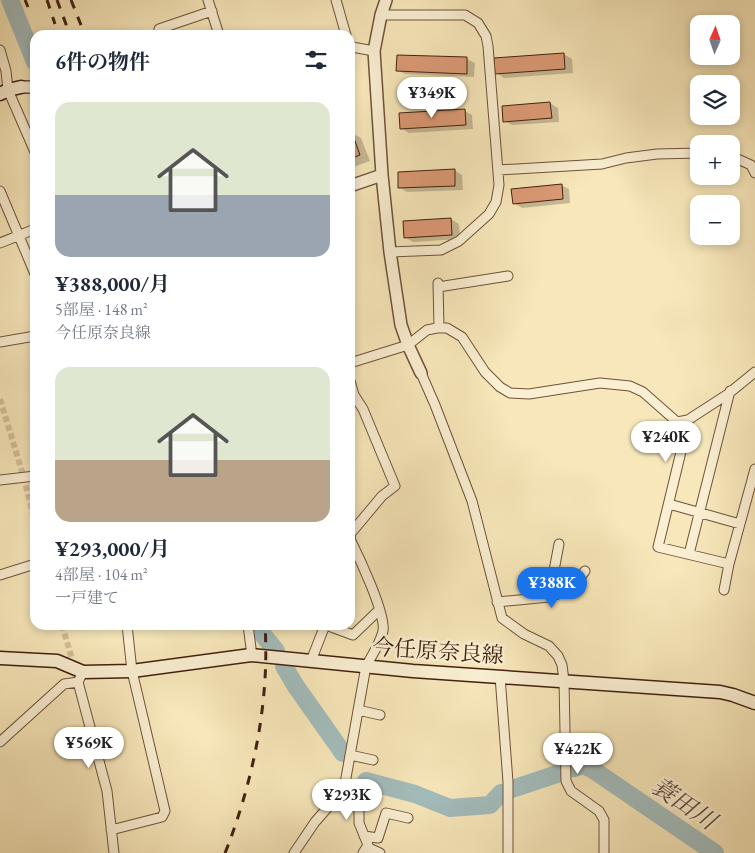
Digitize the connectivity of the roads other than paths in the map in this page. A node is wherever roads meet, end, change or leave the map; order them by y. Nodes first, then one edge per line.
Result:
1 (208, 0) edge
2 (336, 0) edge
3 (386, 0) edge
4 (212, 11) junction
5 (381, 15) junction
6 (159, 30) edge
7 (218, 30) edge
8 (345, 30) edge
9 (355, 48) edge
10 (0, 50) edge
11 (374, 51) junction
12 (21, 86) joint
13 (30, 87) edge
14 (4, 92) edge
15 (30, 142) edge
16 (690, 153) edge
17 (740, 160) edge
18 (498, 170) junction
19 (755, 173) edge
20 (382, 175) junction
21 (355, 184) edge
22 (0, 191) edge
23 (30, 231) edge
24 (19, 236) junction
25 (0, 243) edge
26 (390, 252) junction
27 (30, 262) edge
28 (508, 276) dead end
29 (440, 328) junction
30 (30, 337) edge
31 (0, 342) edge
32 (408, 345) junction
33 (355, 361) edge
34 (755, 372) edge
35 (421, 373) joint
36 (730, 391) junction
37 (355, 399) edge
38 (682, 421) junction
39 (755, 469) edge
40 (30, 477) edge
41 (0, 480) edge
42 (669, 504) junction
43 (700, 513) junction
44 (740, 524) junction
45 (355, 528) edge
46 (559, 544) dead end
47 (355, 549) edge
48 (689, 554) junction
49 (729, 564) junction
50 (30, 566) edge
51 (584, 571) dead end
52 (0, 575) edge
53 (724, 590) dead end
54 (549, 598) junction
55 (497, 602) junction
56 (379, 610) junction
57 (128, 630) edge
58 (248, 630) edge
59 (324, 630) edge
60 (340, 630) edge
61 (251, 655) junction
62 (0, 658) edge
63 (311, 660) junction
64 (366, 666) junction
65 (132, 671) junction
66 (500, 676) junction
67 (80, 677) junction
68 (564, 681) junction
69 (755, 703) edge
70 (358, 710) junction
71 (380, 715) dead end
72 (0, 742) edge
73 (350, 755) junction
74 (373, 760) dead end
75 (344, 788) junction
76 (408, 818) dead end
77 (112, 830) junction
78 (364, 836) junction
79 (365, 850) edge
80 (114, 853) edge
81 (294, 853) edge
82 (380, 853) edge
83 (508, 853) edge
84 (604, 853) edge

1 - 4 street
2 - 8 street
3 - 5 street
4 - 6 street
4 - 7 street
5 - 11 street
5 - 18 street
9 - 11 street
10 - 14 street
11 - 20 street
12 - 13 street
12 - 14 main road
14 - 15 street
16 - 18 street
17 - 19 street
18 - 26 street
20 - 21 street
20 - 26 street
22 - 24 street
23 - 24 street
24 - 25 street
24 - 27 street
26 - 32 street
28 - 29 street
29 - 32 street
29 - 38 street
30 - 31 street
32 - 33 street
32 - 35 street
34 - 36 street
35 - 55 street
36 - 38 street
36 - 43 street
37 - 45 street
38 - 42 street
39 - 44 street
40 - 41 street
42 - 43 street
42 - 48 street
43 - 44 street
43 - 48 street
44 - 49 street
46 - 54 street
47 - 56 street
48 - 49 street
49 - 53 street
50 - 52 street
51 - 54 street
54 - 55 street
55 - 68 street
56 - 60 street
56 - 64 street
57 - 65 street
58 - 61 street
59 - 63 street
61 - 63 main road, 今任原奈良線
61 - 65 main road, 今任原奈良線
62 - 67 main road, 今任原奈良線
63 - 64 main road, 今任原奈良線
64 - 66 main road, 今任原奈良線
64 - 70 street
65 - 67 main road, 今任原奈良線
65 - 77 street
66 - 68 main road, 今任原奈良線
66 - 83 street
67 - 72 street
67 - 77 street
68 - 69 main road, 今任原奈良線
68 - 84 street
70 - 71 street
70 - 73 street
73 - 74 street
73 - 75 street
75 - 78 street
75 - 81 street
76 - 78 street
77 - 80 street
78 - 79 street
79 - 82 street

